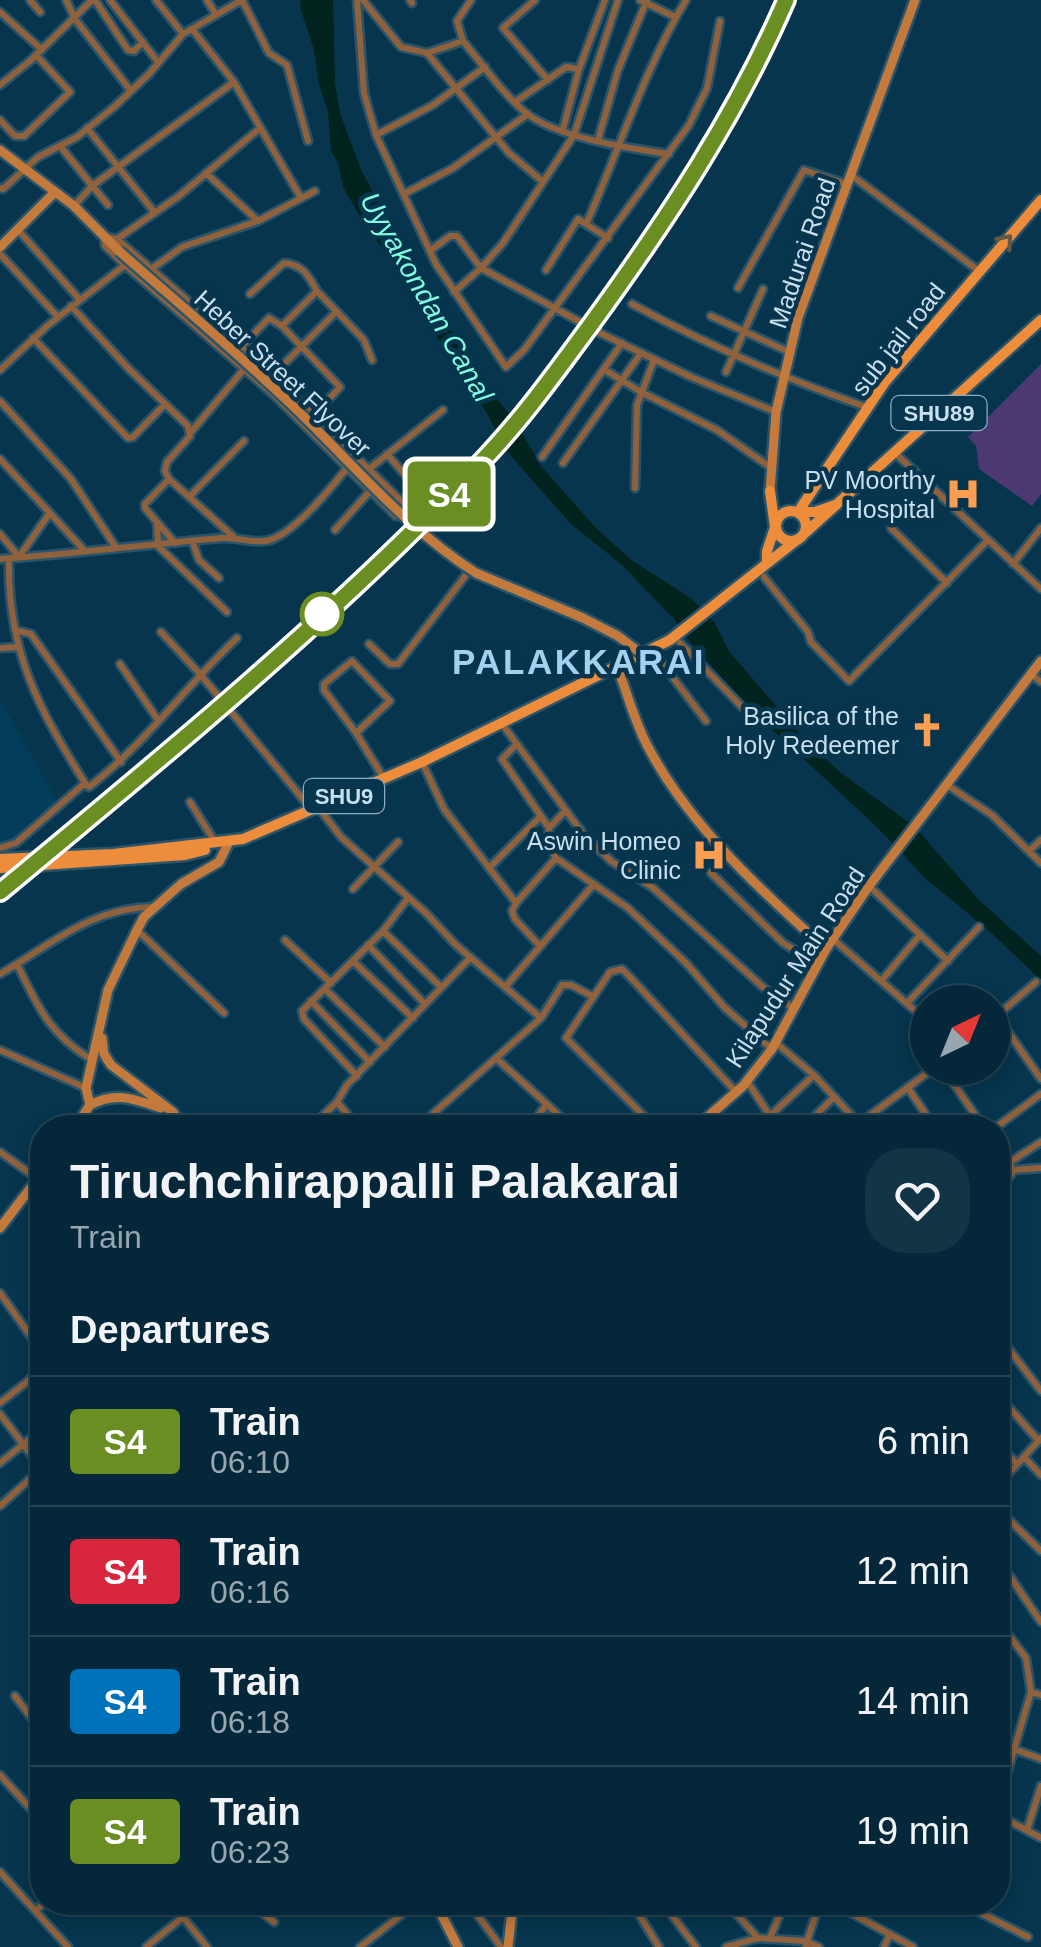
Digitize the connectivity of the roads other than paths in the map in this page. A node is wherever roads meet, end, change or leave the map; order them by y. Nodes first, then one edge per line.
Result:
1 (30, 0) edge
2 (66, 0) edge
3 (93, 0) edge
4 (110, 0) edge
5 (156, 0) edge
6 (208, 0) edge
7 (242, 0) edge
8 (360, 0) edge
9 (471, 0) edge
10 (535, 0) edge
11 (605, 0) edge
12 (618, 0) edge
13 (686, 0) edge
14 (915, 0) edge
15 (644, 1) edge
16 (0, 12) edge
17 (40, 12) dead end
18 (215, 13) junction
19 (73, 16) junction
20 (675, 18) junction
21 (720, 21) dead end
22 (192, 28) junction
23 (183, 34) junction
24 (464, 41) junction
25 (143, 42) junction
26 (39, 52) junction
27 (427, 53) junction
28 (159, 62) junction
29 (485, 67) junction
30 (579, 70) junction
31 (548, 80) junction
32 (234, 82) junction
33 (0, 85) edge
34 (455, 88) junction
35 (131, 91) junction
36 (515, 102) junction
37 (528, 114) junction
38 (0, 120) edge
39 (87, 128) junction
40 (260, 128) junction
41 (563, 129) junction
42 (574, 134) junction
43 (376, 136) junction
44 (498, 137) junction
45 (598, 140) junction
46 (308, 141) dead end
47 (60, 146) junction
48 (620, 146) junction
49 (0, 150) edge
50 (669, 154) junction
51 (118, 168) junction
52 (23, 169) junction
53 (206, 173) junction
54 (848, 180) junction
55 (542, 181) junction
56 (92, 186) junction
57 (1, 191) edge
58 (315, 191) dead end
59 (55, 192) junction
60 (404, 194) junction
61 (301, 198) junction
62 (1041, 200) edge
63 (108, 205) dead end
64 (74, 206) junction
65 (155, 213) junction
66 (258, 222) junction
67 (586, 222) junction
68 (19, 231) junction
69 (104, 237) junction
70 (608, 238) junction
71 (116, 239) junction
72 (0, 250) edge
73 (431, 250) junction
74 (125, 265) junction
75 (482, 268) junction
76 (150, 270) junction
77 (546, 270) dead end
78 (979, 271) junction
79 (738, 288) dead end
80 (763, 289) dead end
81 (317, 291) junction
82 (454, 292) junction
83 (250, 294) dead end
84 (80, 300) junction
85 (632, 304) dead end
86 (71, 306) junction
87 (554, 307) junction
88 (336, 312) junction
89 (712, 316) dead end
90 (58, 317) junction
91 (1041, 320) edge
92 (584, 324) tunnel mouth
93 (282, 326) junction
94 (746, 331) junction
95 (600, 333) tunnel mouth
96 (33, 338) junction
97 (622, 343) junction
98 (242, 346) junction
99 (302, 346) junction
100 (735, 352) junction
101 (789, 352) junction
102 (641, 353) junction
103 (372, 360) dead end
104 (654, 360) junction
105 (244, 368) junction
106 (0, 370) edge
107 (605, 370) junction
108 (726, 372) dead end
109 (783, 374) junction
110 (273, 375) junction
111 (623, 382) junction
112 (641, 392) junction
113 (0, 401) edge
114 (165, 404) junction
115 (869, 408) junction
116 (443, 410) dead end
117 (776, 412) junction
118 (314, 415) junction
119 (191, 432) junction
120 (244, 441) dead end
121 (895, 453) junction
122 (387, 454) junction
123 (355, 455) junction
124 (542, 457) dead end
125 (0, 460) edge
126 (562, 463) dead end
127 (770, 467) junction
128 (346, 470) junction
129 (370, 470) junction
130 (170, 480) junction
131 (636, 488) dead end
132 (370, 491) junction
133 (770, 491) junction
134 (189, 498) junction
135 (426, 499) dead end
136 (404, 504) dead end
137 (835, 505) junction
138 (793, 511) junction
139 (49, 514) junction
140 (396, 516) dead end
141 (157, 524) junction
142 (776, 527) junction
143 (892, 528) dead end
144 (1041, 528) edge
145 (335, 530) dead end
146 (0, 534) edge
147 (802, 536) junction
148 (236, 539) junction
149 (988, 540) junction
150 (175, 543) junction
151 (193, 543) junction
152 (116, 546) junction
153 (158, 546) junction
154 (84, 550) junction
155 (19, 557) junction
156 (4, 559) edge
157 (1013, 564) junction
158 (763, 570) junction
159 (466, 575) dead end
160 (218, 578) dead end
161 (946, 582) junction
162 (1041, 589) edge
163 (227, 612) dead end
164 (16, 630) junction
165 (161, 632) dead end
166 (237, 638) dead end
167 (680, 643) dead end
168 (368, 644) dead end
169 (18, 647) junction
170 (0, 648) edge
171 (643, 655) junction
172 (658, 658) dead end
173 (1041, 661) edge
174 (120, 664) dead end
175 (619, 672) dead end
176 (200, 674) junction
177 (1031, 674) junction
178 (1041, 682) edge
179 (748, 712) dead end
180 (158, 720) junction
181 (706, 721) dead end
182 (506, 728) dead end
183 (356, 733) junction
184 (516, 745) junction
185 (121, 762) junction
186 (422, 762) junction
187 (383, 777) junction
188 (85, 783) junction
189 (947, 784) junction
190 (190, 802) dead end
191 (316, 810) junction
192 (565, 811) junction
193 (540, 817) junction
194 (549, 828) junction
195 (1041, 840) edge
196 (229, 842) junction
197 (398, 842) dead end
198 (215, 844) junction
199 (0, 848) edge
200 (1029, 851) junction
201 (556, 858) junction
202 (0, 859) edge
203 (1041, 863) edge
204 (374, 867) junction
205 (0, 868) edge
206 (488, 868) junction
207 (711, 873) dead end
208 (594, 884) junction
209 (869, 886) junction
210 (352, 889) dead end
211 (408, 898) junction
212 (516, 903) junction
213 (155, 906) junction
214 (978, 928) dead end
215 (137, 930) junction
216 (382, 931) junction
217 (919, 936) junction
218 (833, 939) junction
219 (285, 940) dead end
220 (368, 945) junction
221 (540, 946) junction
222 (826, 949) junction
223 (470, 958) junction
224 (948, 960) junction
225 (353, 961) junction
226 (18, 964) junction
227 (819, 965) junction
228 (0, 974) edge
229 (882, 980) junction
230 (1036, 982) dead end
231 (328, 986) junction
232 (506, 986) junction
233 (441, 987) junction
234 (592, 996) junction
235 (311, 1001) junction
236 (908, 1002) joint
237 (426, 1004) junction
238 (1010, 1005) edge
239 (796, 1010) junction
240 (224, 1012) dead end
241 (412, 1018) junction
242 (541, 1018) junction
243 (101, 1030) junction
244 (1010, 1038) edge
245 (774, 1046) junction
246 (385, 1047) junction
247 (0, 1050) edge
248 (496, 1058) junction
249 (93, 1060) junction
250 (370, 1062) junction
251 (357, 1076) junction
252 (814, 1076) junction
253 (1041, 1079) edge
254 (747, 1081) junction
255 (912, 1085) edge
256 (955, 1085) edge
257 (86, 1088) junction
258 (908, 1088) junction
259 (736, 1092) junction
260 (1041, 1094) edge
261 (834, 1097) junction
262 (337, 1102) junction
263 (90, 1105) junction
264 (546, 1105) junction
265 (173, 1112) junction
266 (83, 1115) edge
267 (174, 1115) edge
268 (177, 1115) edge
269 (324, 1115) edge
270 (348, 1115) edge
271 (432, 1115) edge
272 (538, 1115) edge
273 (558, 1115) edge
274 (643, 1115) edge
275 (710, 1115) edge
276 (769, 1115) edge
277 (771, 1115) edge
278 (816, 1115) edge
279 (849, 1115) edge
280 (872, 1115) edge
281 (926, 1115) edge
282 (975, 1115) edge
283 (1010, 1117) edge
284 (1041, 1142) edge
285 (0, 1152) edge
286 (1010, 1163) edge
287 (1012, 1166) junction
288 (1041, 1168) edge
289 (30, 1170) edge
290 (1010, 1170) edge
291 (30, 1189) edge
292 (0, 1228) edge
293 (0, 1293) edge
294 (30, 1335) edge
295 (1010, 1350) edge
296 (30, 1379) edge
297 (1041, 1391) edge
298 (0, 1403) edge
299 (1010, 1408) edge
300 (0, 1414) edge
301 (30, 1440) edge
302 (1040, 1440) edge
303 (24, 1445) junction
304 (30, 1453) edge
305 (1010, 1457) edge
306 (1024, 1457) junction
307 (0, 1464) edge
308 (1017, 1464) junction
309 (1010, 1472) edge
310 (1041, 1474) edge
311 (30, 1479) edge
312 (0, 1506) edge
313 (1010, 1521) edge
314 (1041, 1551) edge
315 (1010, 1577) edge
316 (1041, 1622) edge
317 (1010, 1637) edge
318 (1031, 1692) junction
319 (1041, 1694) edge
320 (15, 1696) dead end
321 (30, 1716) edge
322 (1010, 1748) edge
323 (1013, 1749) junction
324 (1041, 1759) edge
325 (1010, 1760) edge
326 (0, 1776) edge
327 (1041, 1786) edge
328 (30, 1809) edge
329 (1010, 1821) edge
330 (1027, 1830) junction
331 (1041, 1838) edge
332 (0, 1872) edge
333 (30, 1904) edge
334 (40, 1915) edge
335 (265, 1915) edge
336 (401, 1915) edge
337 (441, 1915) edge
338 (478, 1915) edge
339 (510, 1915) edge
340 (639, 1915) edge
341 (672, 1915) edge
342 (738, 1915) edge
343 (779, 1915) edge
344 (816, 1915) edge
345 (855, 1915) edge
346 (985, 1915) edge
347 (183, 1917) joint
348 (274, 1922) dead end
349 (890, 1934) junction
350 (1028, 1937) dead end
351 (758, 1938) junction
352 (770, 1938) junction
353 (806, 1943) edge
354 (68, 1947) edge
355 (146, 1947) edge
356 (207, 1947) edge
357 (360, 1947) edge
358 (458, 1947) edge
359 (504, 1947) edge
360 (659, 1947) edge
361 (696, 1947) edge
362 (726, 1947) edge
363 (819, 1947) edge
364 (884, 1947) edge
365 (913, 1947) edge

1 - 17 street
2 - 19 street
3 - 19 street
3 - 25 street
4 - 25 street
5 - 23 street
6 - 18 street
7 - 18 street
7 - 46 street
8 - 27 street
8 - 43 street
9 - 24 street
10 - 31 street
11 - 30 street
12 - 42 street
13 - 20 street
14 - 54 street, Madurai Road
15 - 20 street
15 - 45 street
16 - 26 street
18 - 22 street
19 - 26 street
19 - 35 street
20 - 48 street
21 - 50 street
22 - 23 street
22 - 32 street
23 - 28 street
24 - 27 street
24 - 29 street
25 - 28 street
26 - 33 street
26 - 38 street
27 - 34 street
28 - 35 street
29 - 34 street
29 - 36 street
30 - 31 street
30 - 41 street
31 - 36 street
32 - 40 street
32 - 51 street
34 - 43 street
34 - 44 street
35 - 39 street
36 - 37 street
37 - 41 street
37 - 44 street
39 - 47 street
39 - 51 street
40 - 53 street
40 - 61 street
41 - 42 street
42 - 45 street
42 - 55 street
43 - 60 street
44 - 55 street
44 - 60 street
45 - 48 street
47 - 52 street
47 - 56 street
48 - 50 street
48 - 67 street
49 - 52 street, Heber Street Flyover
50 - 70 street
51 - 56 street
51 - 65 street
52 - 57 street
52 - 59 street, Heber Street Flyover
53 - 65 street
53 - 66 street
54 - 78 street
54 - 79 street
54 - 101 street, Madurai Road
55 - 75 street
56 - 63 street
56 - 64 street
58 - 61 street
59 - 64 street, Heber Street Flyover
59 - 68 street
60 - 73 street
61 - 66 street
78 -> 62 main road, sub jail road
64 - 69 street, Heber Street Flyover
65 - 71 street
66 - 76 street
67 - 70 street
67 - 77 street
68 - 72 street
68 - 84 street
69 - 71 street
69 - 74 street
69 - 171 street, Heber Street Flyover, bridge
70 - 87 street
71 - 76 street
72 - 90 street
73 - 75 street
73 - 82 street
74 - 84 street
74 - 105 street
75 - 82 street
75 - 87 street
76 - 98 street
78 - 115 main road, sub jail road
80 - 94 street
81 - 83 street
81 - 88 street
81 - 93 street
82 - 87 street
84 - 86 street
85 - 100 street
86 - 90 street
86 - 114 street
87 - 92 street
88 - 99 street
88 - 103 street
89 - 94 street
90 - 96 street
91 - 121 main road, SHU89
93 - 98 street
93 - 99 street
94 - 100 street
94 - 101 street
95 - 97 street
96 - 106 street
96 - 114 street
97 - 102 street
97 - 107 street
98 - 110 street
99 - 110 street
99 - 118 street
100 - 108 street
100 - 109 street
101 - 109 street, Madurai Road
102 - 104 street
102 - 111 street
104 - 112 street
104 - 117 street
105 - 119 street
105 - 128 street
107 - 111 street
107 - 124 street
109 - 115 street
109 - 117 street, Madurai Road
110 - 118 street
111 - 112 street
111 - 126 street
112 - 127 street
112 - 131 street
113 - 152 street
114 - 119 street
115 - 138 main road, sub jail road
116 - 122 street
117 - 127 street, Madurai Road
118 - 123 street
119 - 130 street
120 - 134 street
121 - 137 main road, SHU89
121 - 149 street
122 - 129 street
122 - 135 street
123 - 128 street
123 - 129 street
125 - 139 street
127 - 133 street, Madurai Road
128 - 132 street
128 - 148 street
129 - 136 street
130 - 134 street
130 - 141 street
132 - 140 street
132 - 145 street
133 - 138 main road
133 - 142 main road, Madurai Road
134 - 148 street
137 - 138 main road
137 - 147 main road, SHU89
138 - 142 main road
138 - 147 main road
139 - 154 street
139 - 155 street
141 - 150 street
141 - 153 street
142 - 147 main road
142 - 158 main road
143 - 161 street
144 - 157 street
146 - 155 street
147 - 158 main road, SHU9
148 - 151 street
149 - 157 street
149 - 161 street
150 - 151 street
150 - 153 street
151 - 160 street
152 - 153 street
152 - 154 street
153 - 163 street
154 - 155 street
155 - 156 street
156 - 164 street
157 - 162 street
158 - 161 street
158 - 171 main road, SHU9
159 - 168 street
164 - 169 street
164 - 185 street
165 - 176 street
166 - 176 street
167 - 179 street
169 - 170 street
169 - 188 street
171 - 186 main road, SHU9
172 - 181 street
173 - 177 street, Kilapudur Main Road
174 - 180 street
175 - 222 street
176 - 180 street
176 - 191 street
177 - 178 street
177 - 189 street, Kilapudur Main Road
180 - 185 street
182 - 184 street
183 - 183 street
183 - 187 street
184 - 192 street
184 - 193 street
185 - 188 street
186 - 187 main road, SHU9
186 - 206 street
187 - 191 main road, SHU9
188 - 199 street
189 - 200 street
189 - 209 street, Kilapudur Main Road
190 - 198 street
191 - 196 main road, SHU9
191 - 204 street
192 - 194 street
192 - 239 street
193 - 194 street
193 - 206 street
194 - 201 street
195 - 200 street
196 - 198 main road, SHU9
196 - 205 main road, SHU9
196 - 213 street
197 - 204 street
198 - 202 main road, SHU9
200 - 203 street
201 - 208 street
201 - 212 street
204 - 210 street
204 - 211 street
206 - 212 street
207 - 227 street
208 - 221 street
208 - 245 street
209 - 217 street
209 - 218 street, Kilapudur Main Road
211 - 216 street
211 - 223 street
212 - 221 street
213 - 215 street
213 - 226 street
214 - 224 street
215 - 240 street
215 - 243 street
216 - 220 street
216 - 233 street
217 - 224 street
217 - 229 street
218 - 222 street, Kilapudur Main Road
218 - 229 street
219 - 231 street
220 - 225 street
220 - 237 street
221 - 232 street
222 - 227 street, Kilapudur Main Road
223 - 232 street
223 - 233 street
224 - 236 street
225 - 231 street
225 - 241 street
226 - 228 street
226 - 249 street
227 - 239 street, Kilapudur Main Road
229 - 236 street
230 - 238 street
231 - 235 street
231 - 246 street
232 - 242 street
233 - 237 street
234 - 242 street
234 - 259 street
234 - 274 street
235 - 250 street
235 - 251 street
237 - 241 street
239 - 245 street, Kilapudur Main Road
241 - 246 street
242 - 248 street
243 - 249 street
243 - 265 street
244 - 253 street
245 - 252 street
245 - 254 street, Kilapudur Main Road
246 - 250 street
247 - 257 street
248 - 264 street
248 - 271 street
249 - 257 street
250 - 251 street
251 - 262 street
252 - 261 street
252 - 277 street
254 - 259 street, Kilapudur Main Road
254 - 276 street
255 - 258 street
256 - 282 street
257 - 263 street
258 - 280 street
258 - 281 street
259 - 275 street, Kilapudur Main Road
260 - 283 street
261 - 278 street
261 - 279 street
262 - 269 street
262 - 270 street
263 - 265 street
263 - 266 street
264 - 272 street
264 - 273 street
265 - 267 street
265 - 268 street
284 - 287 street
285 - 289 street
286 - 287 street
287 - 288 street
287 - 290 street
291 - 292 street
293 - 294 street
295 - 297 street
296 - 298 street
299 - 302 street
300 - 303 street
301 - 303 street
302 - 306 street
303 - 304 street
303 - 307 street
305 - 308 street
306 - 308 street
306 - 310 street
308 - 309 street
311 - 312 street
313 - 314 street
315 - 316 street
317 - 318 street
318 - 319 street
318 - 323 street
320 - 321 street
322 - 323 street
323 - 324 street
323 - 325 street
326 - 328 street
327 - 330 street
329 - 330 street
330 - 331 street
332 - 333 street
334 - 354 street
335 - 348 street
336 - 357 street
337 - 358 street
338 - 359 street
339 - 359 street
340 - 360 street
341 - 361 street
342 - 351 street
343 - 352 street
344 - 353 street
345 - 349 street
346 - 350 street
347 - 355 street
347 - 356 street
349 - 364 street
349 - 365 street
351 - 352 street
351 - 362 street
352 - 353 street
353 - 363 street

